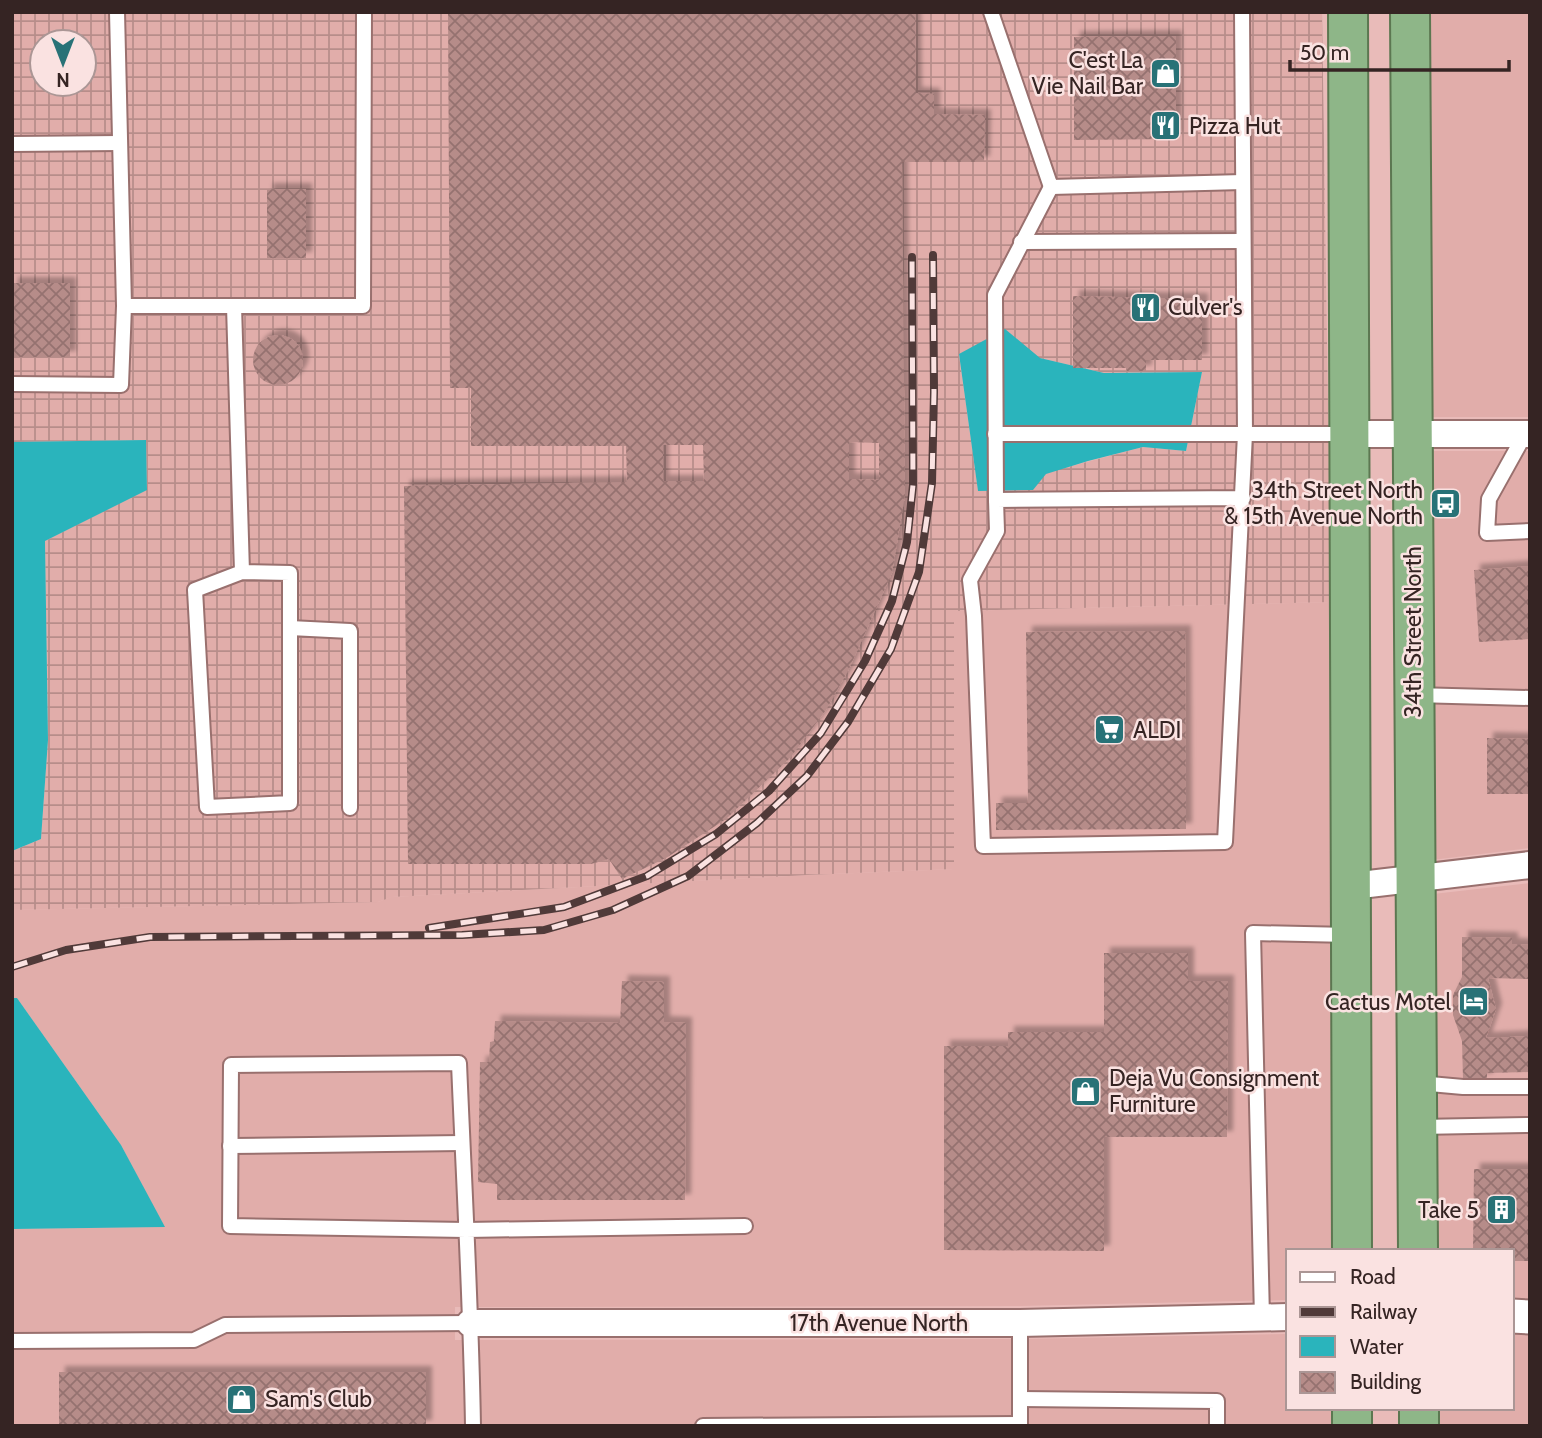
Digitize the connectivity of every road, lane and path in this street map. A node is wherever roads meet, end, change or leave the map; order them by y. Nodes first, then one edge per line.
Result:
1 (117, 12) edge
2 (364, 12) edge
3 (990, 12) edge
4 (1241, 12) edge
5 (1348, 12) edge
6 (1410, 12) edge
7 (120, 143) junction
8 (12, 144) edge
9 (1243, 182) junction
10 (1051, 187) junction
11 (1243, 241) junction
12 (1021, 242) junction
13 (124, 306) junction
14 (234, 306) junction
15 (12, 384) edge
16 (1412, 433) junction
17 (995, 434) junction
18 (1245, 434) junction
19 (1350, 434) junction
20 (1527, 434) edge
21 (1243, 498) junction
22 (996, 500) junction
23 (1530, 531) edge
24 (242, 572) junction
25 (290, 628) junction
26 (1414, 695) junction
27 (1530, 698) edge
28 (350, 808) dead end
29 (1530, 865) edge
30 (1415, 879) junction
31 (1352, 886) junction
32 (1352, 935) junction
33 (1416, 1083) junction
34 (1530, 1087) edge
35 (1530, 1125) edge
36 (1418, 1127) junction
37 (462, 1143) junction
38 (230, 1146) junction
39 (745, 1226) dead end
40 (466, 1230) junction
41 (1352, 1249) edge
42 (1418, 1249) edge
43 (1286, 1317) edge
44 (1262, 1318) junction
45 (1020, 1322) junction
46 (470, 1324) junction
47 (12, 1341) edge
48 (1020, 1399) junction
49 (1020, 1425) edge
50 (473, 1426) edge
51 (703, 1426) edge
52 (1217, 1426) edge

1 - 7 lane
2 - 14 lane
3 - 10 lane
4 - 9 lane
5 - 19 highway
6 - 16 highway, 34th Street North
7 - 8 lane
7 - 13 lane
9 - 10 lane
9 - 11 lane
10 - 12 lane
11 - 12 lane
11 - 18 lane
12 - 17 lane
13 - 14 lane
13 - 15 lane
14 - 24 lane
16 - 19 street
16 - 20 street
16 - 26 highway, 34th Street North
17 - 18 lane
17 - 22 lane
18 - 19 lane
18 - 21 lane
19 - 31 highway
20 - 23 lane
21 - 22 lane
21 - 22 lane
24 - 25 lane
24 - 25 lane
25 - 28 lane
26 - 27 lane
26 - 30 highway, 34th Street North
29 - 30 street
30 - 31 street
30 - 33 highway, 34th Street North
31 - 32 highway
32 - 41 highway
32 - 44 lane
33 - 34 lane
33 - 36 highway, 34th Street North
35 - 36 lane
36 - 42 highway, 34th Street North
37 - 38 lane
37 - 38 lane
37 - 40 lane
38 - 40 lane
39 - 40 lane
40 - 46 lane
43 - 44 street, 17th Avenue North
44 - 45 street, 17th Avenue North
45 - 46 street, 17th Avenue North
45 - 48 lane
46 - 47 lane
46 - 50 lane
48 - 49 lane
48 - 52 lane
49 - 51 lane

